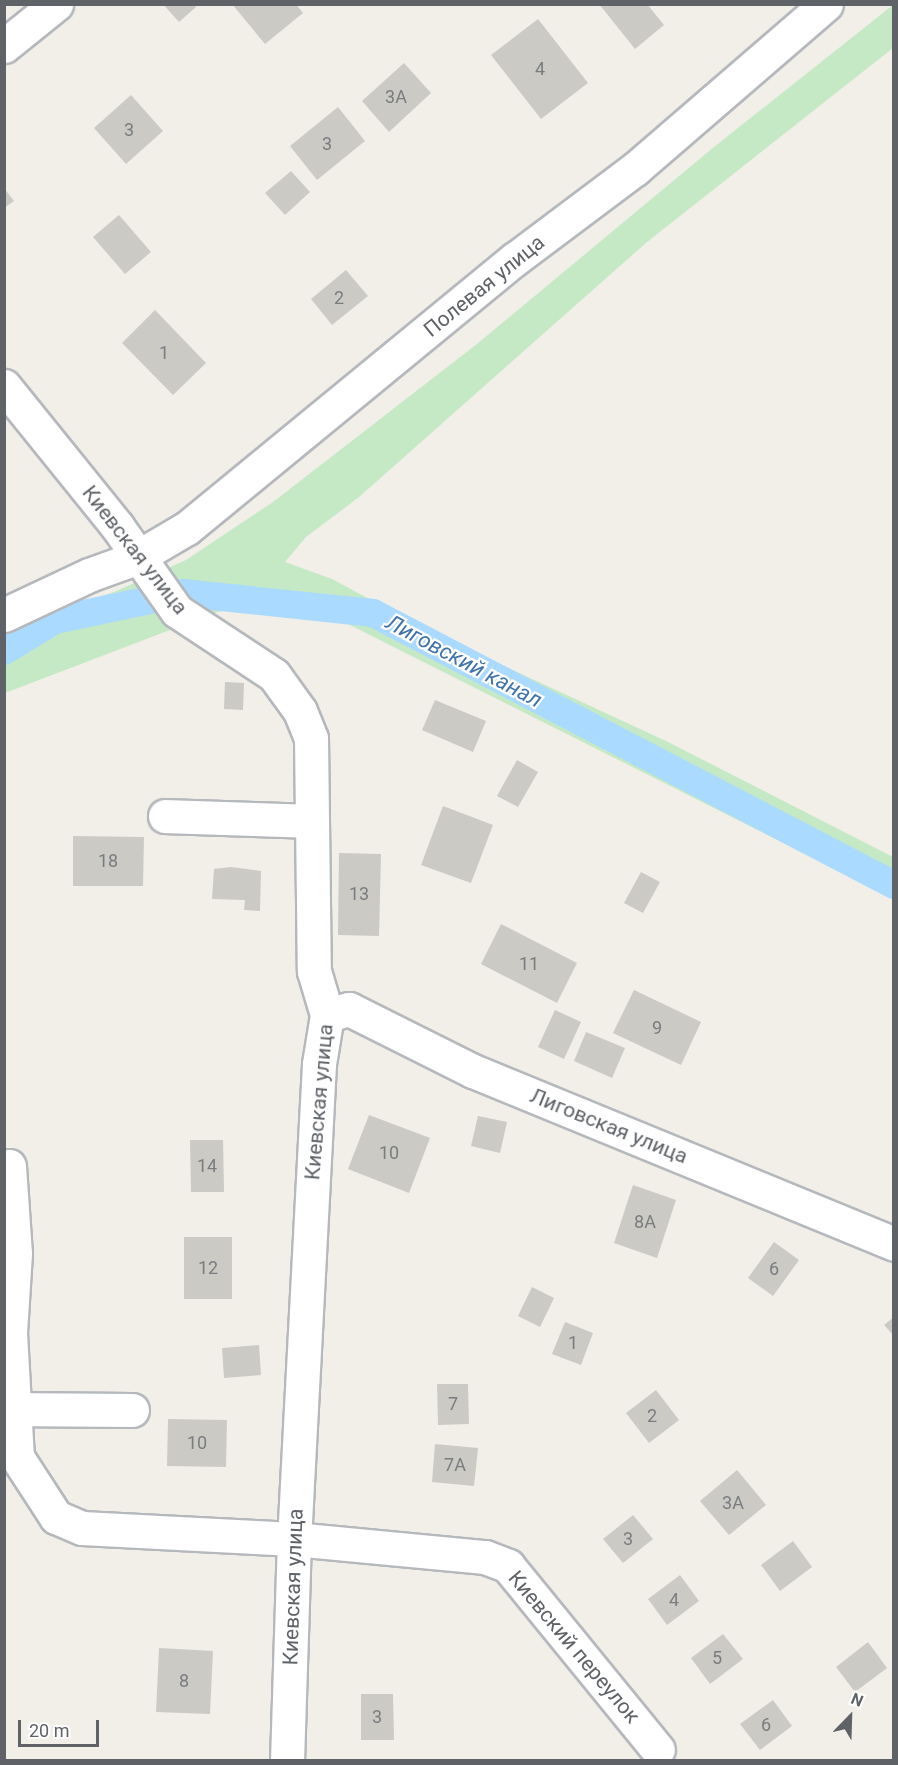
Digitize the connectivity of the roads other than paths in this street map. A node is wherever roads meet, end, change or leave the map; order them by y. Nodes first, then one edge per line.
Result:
1 (57, 4) edge
2 (826, 4) edge
3 (4, 46) edge
4 (4, 386) edge
5 (136, 558) junction
6 (4, 615) edge
7 (165, 816) dead end
8 (312, 821) junction
9 (327, 1015) junction
10 (9, 1166) dead end
11 (894, 1244) edge
12 (9, 1409) edge
13 (132, 1410) dead end
14 (294, 1539) junction
15 (658, 1750) dead end
16 (287, 1761) edge

1 - 3 street
2 - 5 street, Полевая улица
4 - 5 street, Киевская улица
5 - 6 street, Полевая улица
5 - 8 street, Киевская улица
7 - 8 street
8 - 9 street, Киевская улица
9 - 11 street, Лиговская улица
9 - 14 street, Киевская улица
10 - 12 street, Киевский переулок
12 - 13 street
12 - 14 street, Киевский переулок
14 - 15 street, Киевский переулок
14 - 16 street, Киевская улица

